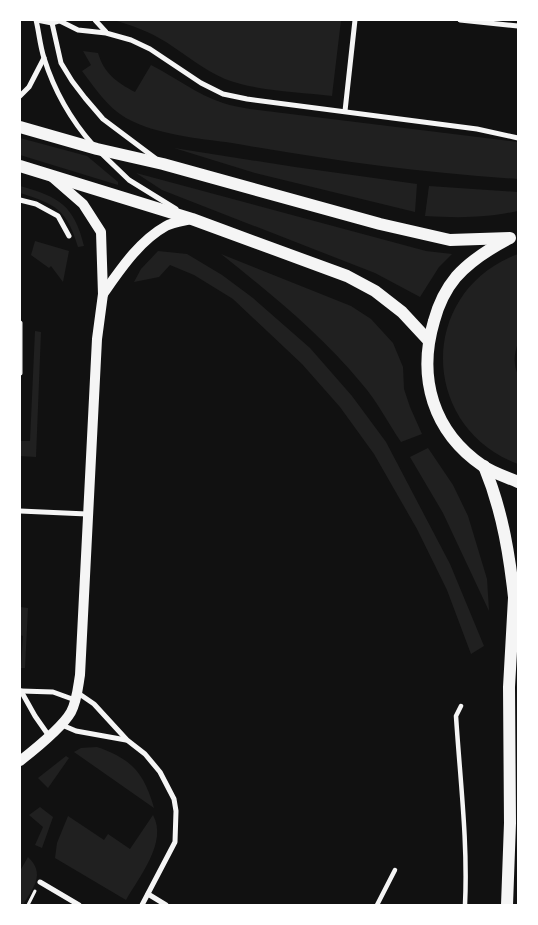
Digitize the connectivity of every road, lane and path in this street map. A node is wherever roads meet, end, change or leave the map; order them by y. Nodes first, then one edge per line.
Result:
1 (37, 20) edge
2 (95, 20) edge
3 (355, 20) edge
4 (460, 20) edge
5 (61, 21) edge
6 (52, 23) junction
7 (518, 26) edge
8 (106, 33) junction
9 (44, 58) junction
10 (20, 96) edge
11 (345, 111) junction
12 (20, 127) edge
13 (518, 138) edge
14 (97, 149) junction
15 (163, 164) junction
16 (20, 166) edge
17 (50, 174) junction
18 (20, 200) edge
19 (192, 219) junction
20 (69, 236) dead end
21 (514, 237) edge
22 (103, 294) junction
23 (20, 324) edge
24 (428, 340) junction
25 (20, 361) edge
26 (20, 373) edge
27 (484, 466) junction
28 (518, 482) edge
29 (20, 511) edge
30 (87, 514) junction
31 (514, 598) junction
32 (518, 634) edge
33 (76, 696) junction
34 (461, 706) dead end
35 (61, 724) junction
36 (48, 736) junction
37 (127, 740) junction
38 (20, 761) edge
39 (395, 870) dead end
40 (40, 882) dead end
41 (148, 894) junction
42 (79, 905) edge
43 (142, 905) edge
44 (166, 905) edge
45 (377, 905) edge
46 (465, 905) edge
47 (507, 905) edge

1 - 6 street
1 - 9 street
2 - 8 street
3 - 11 street
4 - 7 street
5 - 6 street
5 - 8 street
6 - 15 street
8 - 11 street
9 - 10 street
9 - 14 street
11 - 13 street
12 - 14 highway
14 - 15 highway
14 - 19 street
15 - 21 highway
16 - 17 highway
17 - 19 highway
17 - 22 main road
18 - 20 street
19 - 22 main road
19 - 24 highway
21 - 24 highway
22 - 30 main road
23 - 25 street
24 - 27 highway
25 - 26 street
27 - 28 highway
27 - 31 highway
29 - 30 street
30 - 33 main road
31 - 32 highway
31 - 47 highway
33 - 35 main road
33 - 36 street
33 - 37 street
34 - 46 street
35 - 36 main road
35 - 37 street
36 - 38 main road
37 - 41 street
39 - 45 street
40 - 42 street
41 - 43 street
41 - 44 street

